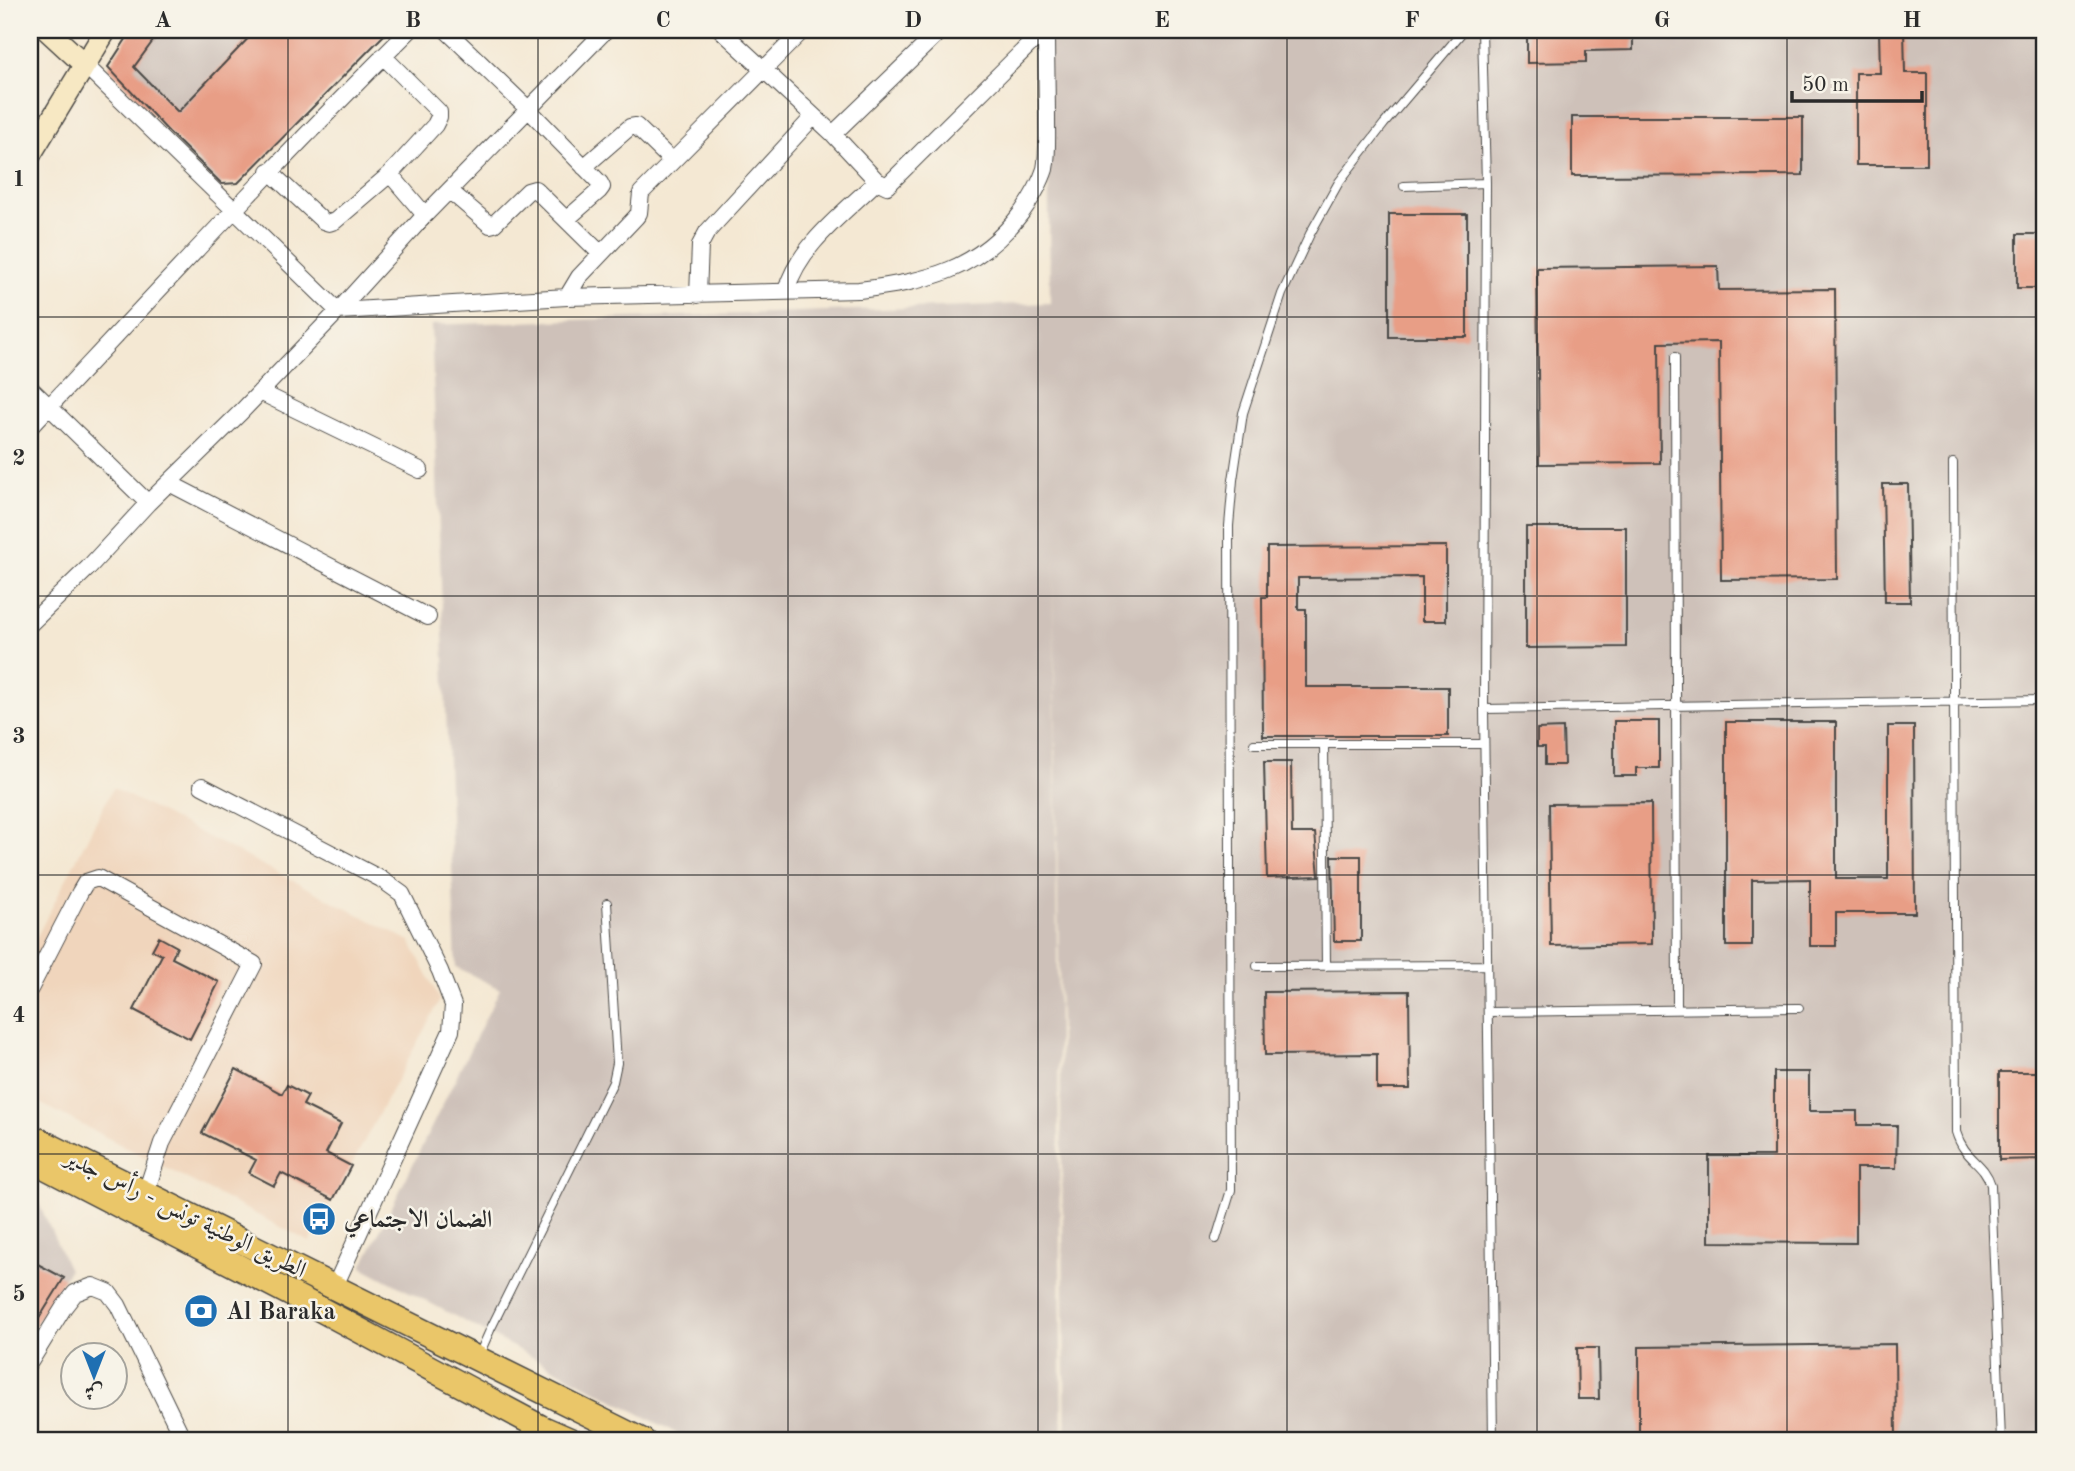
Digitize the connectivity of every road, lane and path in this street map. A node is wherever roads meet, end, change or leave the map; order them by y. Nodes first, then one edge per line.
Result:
1 (47, 30) edge
2 (106, 30) edge
3 (410, 30) edge
4 (446, 30) edge
5 (606, 30) edge
6 (721, 30) edge
7 (803, 30) edge
8 (941, 30) edge
9 (1045, 30) edge
10 (1464, 30) edge
11 (1482, 30) edge
12 (383, 56) junction
13 (85, 65) junction
14 (763, 70) junction
15 (528, 108) junction
16 (813, 117) junction
17 (833, 134) junction
18 (30, 155) edge
19 (671, 160) junction
20 (584, 167) junction
21 (270, 171) junction
22 (390, 174) junction
23 (877, 181) junction
24 (1486, 183) junction
25 (1404, 186) dead end
26 (450, 191) junction
27 (235, 212) junction
28 (425, 215) junction
29 (567, 219) junction
30 (600, 253) junction
31 (786, 291) junction
32 (698, 295) junction
33 (567, 297) junction
34 (338, 311) junction
35 (1675, 357) dead end
36 (30, 388) edge
37 (260, 392) junction
38 (49, 406) junction
39 (30, 427) edge
40 (1953, 463) dead end
41 (420, 470) dead end
42 (169, 483) junction
43 (148, 503) junction
44 (428, 617) dead end
45 (30, 624) edge
46 (2045, 700) edge
47 (1955, 702) junction
48 (1676, 706) junction
49 (1484, 709) junction
50 (1254, 744) dead end
51 (1324, 744) junction
52 (1484, 744) junction
53 (202, 786) dead end
54 (607, 904) dead end
55 (1487, 965) junction
56 (1257, 966) dead end
57 (1326, 966) junction
58 (30, 989) edge
59 (1799, 1008) dead end
60 (1677, 1009) junction
61 (1488, 1012) junction
62 (30, 1136) edge
63 (30, 1159) edge
64 (139, 1203) junction
65 (1216, 1239) dead end
66 (335, 1286) junction
67 (478, 1358) junction
68 (30, 1362) edge
69 (537, 1434) edge
70 (184, 1441) edge
71 (572, 1441) edge
72 (643, 1441) edge
73 (1493, 1441) edge
74 (2001, 1441) edge

1 - 13 street
2 - 13 street
3 - 12 street
4 - 15 street
5 - 15 street
6 - 14 street
7 - 14 street
8 - 17 street
9 - 23 street
9 - 31 street
10 - 65 lane
11 - 24 lane
12 - 21 street
12 - 22 street
13 - 18 street
13 - 27 street
14 - 16 street
14 - 19 street
15 - 20 street
15 - 26 street
16 - 17 street
16 - 32 street
17 - 23 street
19 - 20 street
19 - 30 street
20 - 29 street
21 - 22 street
21 - 27 street
22 - 28 street
23 - 31 street
24 - 25 lane
24 - 49 lane
26 - 28 street
26 - 29 street
27 - 34 street
27 - 38 street
28 - 34 street
29 - 30 street
30 - 33 street
31 - 32 street
32 - 33 street
33 - 34 street
34 - 37 street
35 - 48 lane
36 - 38 street
37 - 41 street
37 - 42 street
38 - 39 street
38 - 43 street
40 - 47 lane
42 - 43 street
42 - 44 street
43 - 45 street
46 - 47 lane
47 - 48 lane
47 - 74 lane
48 - 49 lane
48 - 60 lane
49 - 52 lane
50 - 51 lane
51 - 52 lane
51 - 57 lane
52 - 55 lane
53 - 66 street
54 - 67 lane
55 - 57 lane
55 - 61 lane
56 - 57 lane
58 - 64 street
59 - 60 lane
60 - 61 lane
61 - 73 lane
62 - 64 main road, الطريق الوطنية تونس - رأس جدير
63 - 64 main road, الطريق الوطنية تونس - رأس جدير
64 - 66 main road, الطريق الوطنية تونس - رأس جدير
64 - 69 main road, الطريق الوطنية تونس - رأس جدير
66 - 67 main road, الطريق الوطنية تونس - رأس جدير
67 - 72 main road, الطريق الوطنية تونس - رأس جدير
68 - 70 street
69 - 71 main road, الطريق الوطنية تونس - رأس جدير

